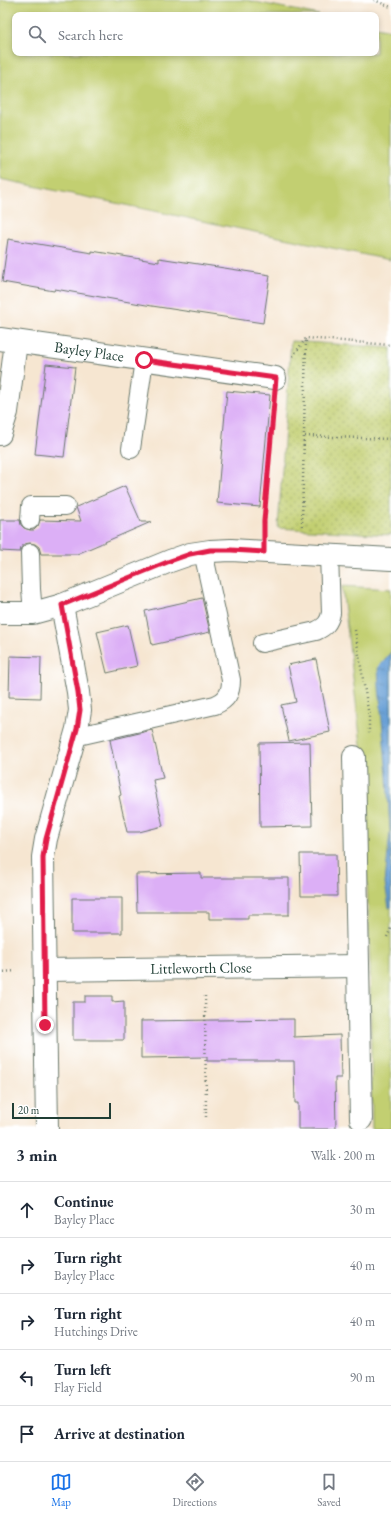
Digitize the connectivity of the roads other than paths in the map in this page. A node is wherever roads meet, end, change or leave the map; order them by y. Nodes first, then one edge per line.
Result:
1 (8, 341) edge
2 (144, 360) junction
3 (276, 378) road end
4 (0, 434) edge
5 (131, 449) dead end
6 (66, 506) dead end
7 (30, 520) dead end
8 (203, 552) junction
9 (30, 553) dead end
10 (329, 555) junction
11 (391, 559) edge
12 (62, 605) junction
13 (0, 613) edge
14 (33, 613) junction
15 (262, 643) dead end
16 (74, 737) junction
17 (354, 757) dead end
18 (358, 966) junction
19 (45, 970) junction
20 (361, 1119) dead end
21 (47, 1129) edge

1 - 2 street, Bayley Place
1 - 4 street, Bayley Place
2 - 3 street, Bayley Place
2 - 5 lane
6 - 7 lane
8 - 10 street
8 - 12 street
8 - 16 lane
9 - 14 lane
10 - 11 street
10 - 15 lane
12 - 14 street
12 - 16 street
13 - 14 street
16 - 19 street
17 - 18 street
18 - 19 street, Littleworth Close
18 - 20 street
19 - 21 street

